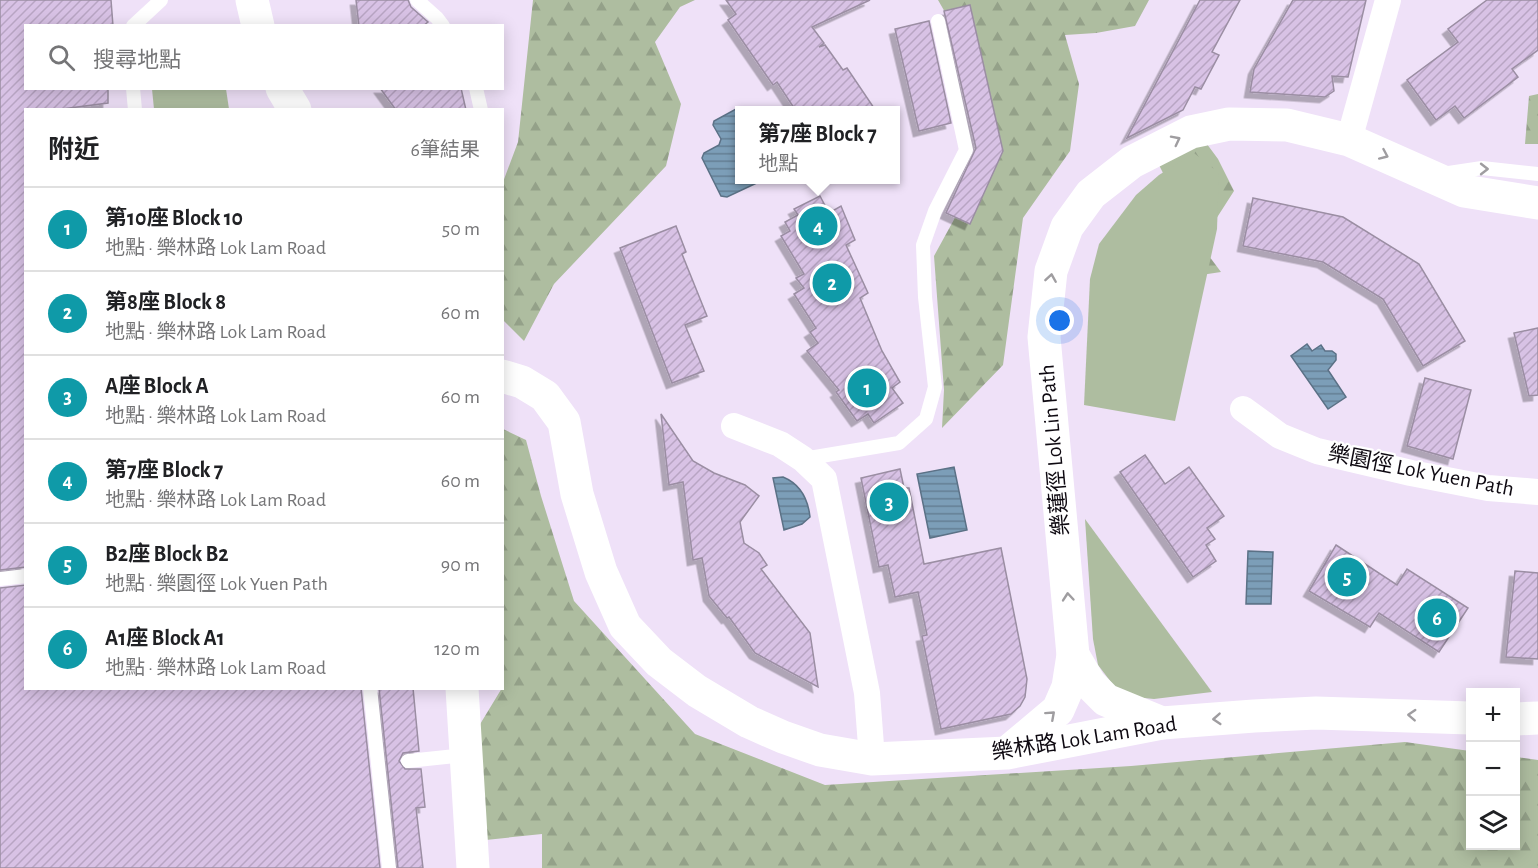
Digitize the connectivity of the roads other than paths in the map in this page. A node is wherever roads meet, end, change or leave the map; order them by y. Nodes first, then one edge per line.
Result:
1 (161, 0) edge
2 (252, 0) edge
3 (417, 0) edge
4 (1388, 0) edge
5 (938, 21) dead end
6 (135, 24) edge
7 (258, 24) edge
8 (442, 24) edge
9 (133, 90) edge
10 (283, 90) edge
11 (476, 90) edge
12 (135, 108) edge
13 (294, 108) edge
14 (481, 108) edge
15 (1349, 140) junction
16 (1538, 174) edge
17 (1431, 176) junction
18 (1538, 203) edge
19 (504, 377) edge
20 (1243, 409) dead end
21 (734, 426) dead end
22 (803, 459) junction
23 (1538, 492) edge
24 (24, 576) edge
25 (0, 579) edge
26 (1073, 655) junction
27 (370, 690) edge
28 (463, 704) edge
29 (1466, 718) edge
30 (1538, 718) edge
31 (1520, 719) edge
32 (1162, 723) junction
33 (1007, 753) junction
34 (465, 754) junction
35 (872, 759) junction
36 (408, 761) dead end
37 (389, 868) edge
38 (473, 868) edge

1 - 6 lane
2 - 7 street
3 - 8 lane
4 - 15 street
5 - 22 lane
9 - 12 lane
10 - 13 street
11 - 14 lane
15 -> 17 street, 樂蓮徑 Lok Lin Path
26 -> 15 street, 樂蓮徑 Lok Lin Path
17 -> 16 lane
17 - 18 street, 樂蓮徑 Lok Lin Path
19 - 35 street, 樂林路 Lok Lam Road
20 - 23 street, 樂園徑 Lok Yuen Path
21 - 22 street
22 - 35 street
24 - 25 lane
26 - 32 street, 樂蓮徑 Lok Lin Path
33 -> 26 street, 樂蓮徑 Lok Lin Path
27 - 37 lane
28 - 34 street
29 -> 32 street, 樂林路 Lok Lam Road
30 - 31 street
32 - 33 street, 樂林路 Lok Lam Road
33 - 35 street, 樂林路 Lok Lam Road
34 - 36 lane
34 - 38 street

